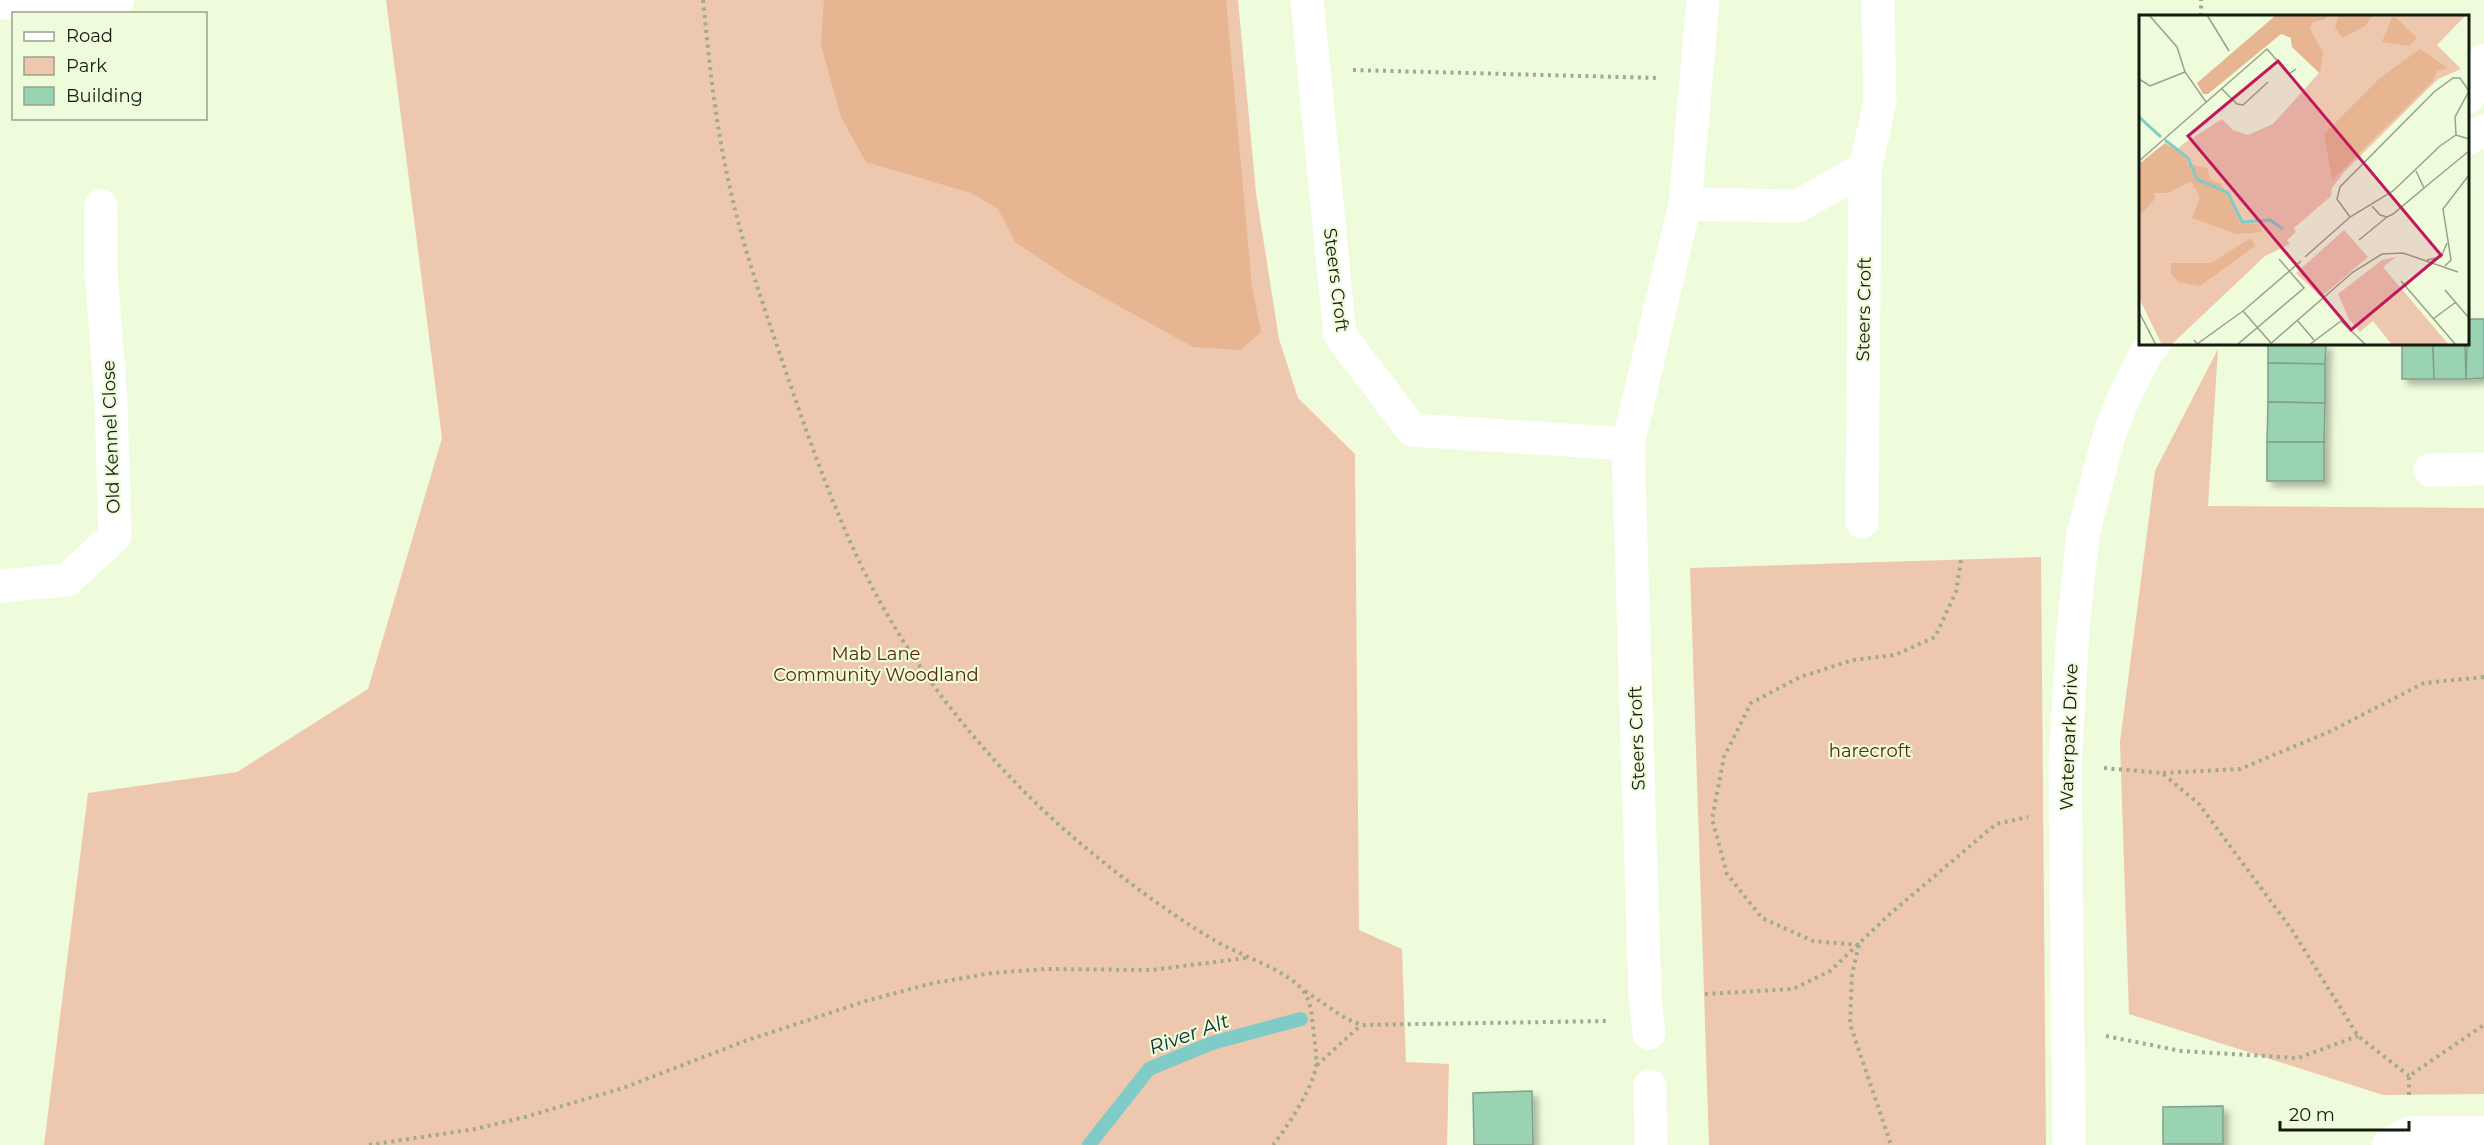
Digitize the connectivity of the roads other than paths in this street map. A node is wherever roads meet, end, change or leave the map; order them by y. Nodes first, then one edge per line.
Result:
1 (118, 0) edge
2 (1307, 0) edge
3 (1703, 0) edge
4 (1878, 0) edge
5 (0, 3) edge
6 (2484, 60) edge
7 (2469, 95) edge
8 (2484, 131) edge
9 (2469, 138) edge
10 (1866, 168) junction
11 (1685, 204) junction
12 (101, 206) dead end
13 (2153, 345) edge
14 (1628, 444) junction
15 (2484, 469) edge
16 (2430, 470) dead end
17 (1862, 522) dead end
18 (0, 586) edge
19 (1649, 1026) road end
20 (1650, 1086) dead end
21 (2484, 1132) edge
22 (2399, 1139) edge
23 (1651, 1145) edge
24 (2069, 1145) edge

1 - 5 street
2 - 14 street, Steers Croft
3 - 11 street, Steers Croft
4 - 10 street, Steers Croft
6 - 7 street
8 - 9 street
10 - 11 street
10 - 17 street, Steers Croft
11 - 14 street, Steers Croft
12 - 18 street, Old Kennel Close
13 - 24 street, Waterpark Drive
14 - 19 street, Steers Croft
15 - 16 street
20 - 23 street
21 - 22 street

